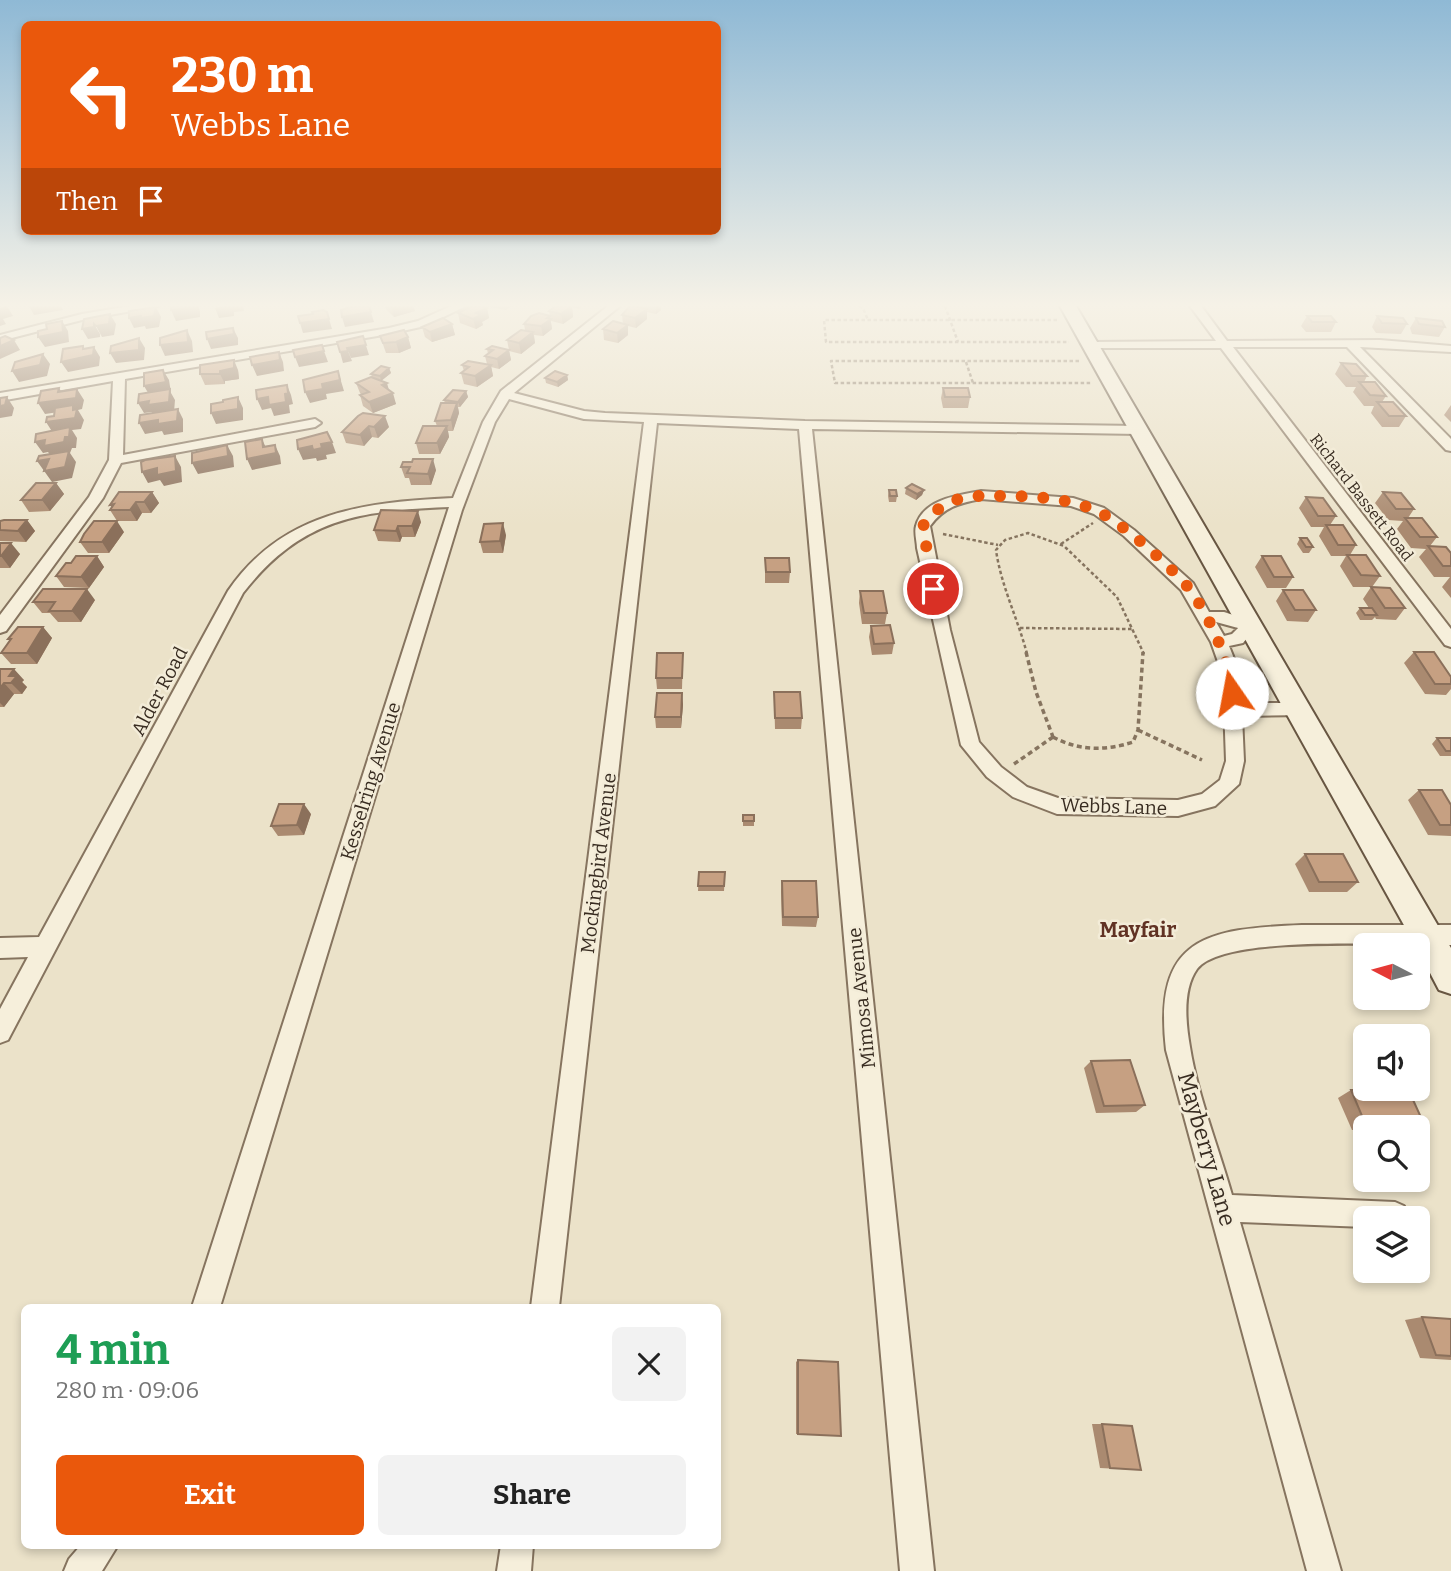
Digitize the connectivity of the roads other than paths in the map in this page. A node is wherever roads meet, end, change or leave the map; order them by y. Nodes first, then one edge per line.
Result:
1 (100, 379) edge
2 (119, 379) edge
3 (523, 379) edge
4 (1101, 379) edge
5 (1249, 379) edge
6 (1385, 379) edge
7 (505, 394) junction
8 (0, 397) edge
9 (651, 418) junction
10 (315, 423) dead end
11 (805, 425) junction
12 (1139, 430) junction
13 (1451, 447) edge
14 (116, 460) junction
15 (458, 502) junction
16 (1204, 617) junction
17 (1249, 626) junction
18 (0, 627) edge
19 (1451, 640) edge
20 (1219, 642) junction
21 (1233, 709) junction
22 (1298, 710) junction
23 (1439, 935) edge
24 (45, 947) junction
25 (0, 948) edge
26 (1451, 979) edge
27 (0, 1032) edge
28 (1224, 1208) junction
29 (1353, 1213) edge
30 (207, 1304) edge
31 (545, 1304) edge
32 (99, 1549) edge
33 (516, 1549) edge
34 (81, 1571) edge
35 (513, 1571) edge
36 (917, 1571) edge
37 (1324, 1571) edge

1 - 8 street
2 - 14 street
3 - 7 street, Kesselring Avenue
4 - 12 street
5 - 19 street, Richard Bassett Road
6 - 13 street
7 - 9 street
7 - 15 street, Kesselring Avenue
9 - 11 street
9 - 31 street, Mockingbird Avenue
10 - 14 street
11 - 12 street
11 - 36 street, Mimosa Avenue
12 - 17 street
14 - 18 street
15 - 24 street, Alder Road
15 - 30 street, Kesselring Avenue
16 - 17 street
16 - 20 street, Webbs Lane
16 - 21 street, Webbs Lane
17 - 20 street
17 - 22 street
20 - 21 street, Webbs Lane
21 - 22 street
22 - 23 street
23 - 26 street
23 - 28 street, Mayberry Lane
24 - 25 street
24 - 27 street, Alder Road
28 - 29 street
28 - 37 street, Mayberry Lane
32 - 34 street
33 - 35 street

